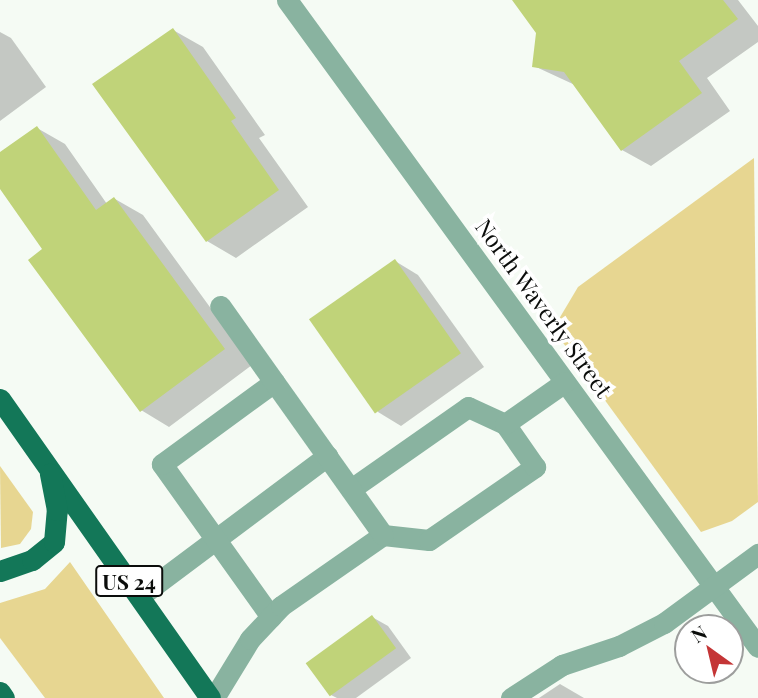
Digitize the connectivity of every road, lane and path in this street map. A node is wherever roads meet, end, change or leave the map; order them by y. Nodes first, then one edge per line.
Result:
1 (287, 0) edge
2 (220, 306) dead end
3 (274, 382) junction
4 (565, 382) junction
5 (0, 399) edge
6 (505, 424) junction
7 (327, 456) junction
8 (48, 465) junction
9 (351, 489) junction
10 (383, 534) junction
11 (214, 538) junction
12 (758, 554) edge
13 (0, 571) edge
14 (714, 587) junction
15 (139, 596) junction
16 (271, 617) junction
17 (758, 647) edge
18 (0, 692) edge
19 (4, 698) edge
20 (212, 698) edge
21 (511, 698) edge

1 - 4 street, North Waverly Street
2 - 3 street
3 - 7 street
3 - 11 street
4 - 6 street
4 - 14 street, North Waverly Street
5 - 8 main road, US 24
6 - 9 street
6 - 10 street
7 - 9 street
7 - 11 street
8 - 13 main road
8 - 15 main road, US 24
9 - 10 street
10 - 16 street
11 - 15 street
11 - 16 street
12 - 14 street
14 - 17 street, North Waverly Street
14 - 21 street
15 - 20 main road, US 24
16 - 20 street
18 - 19 main road

